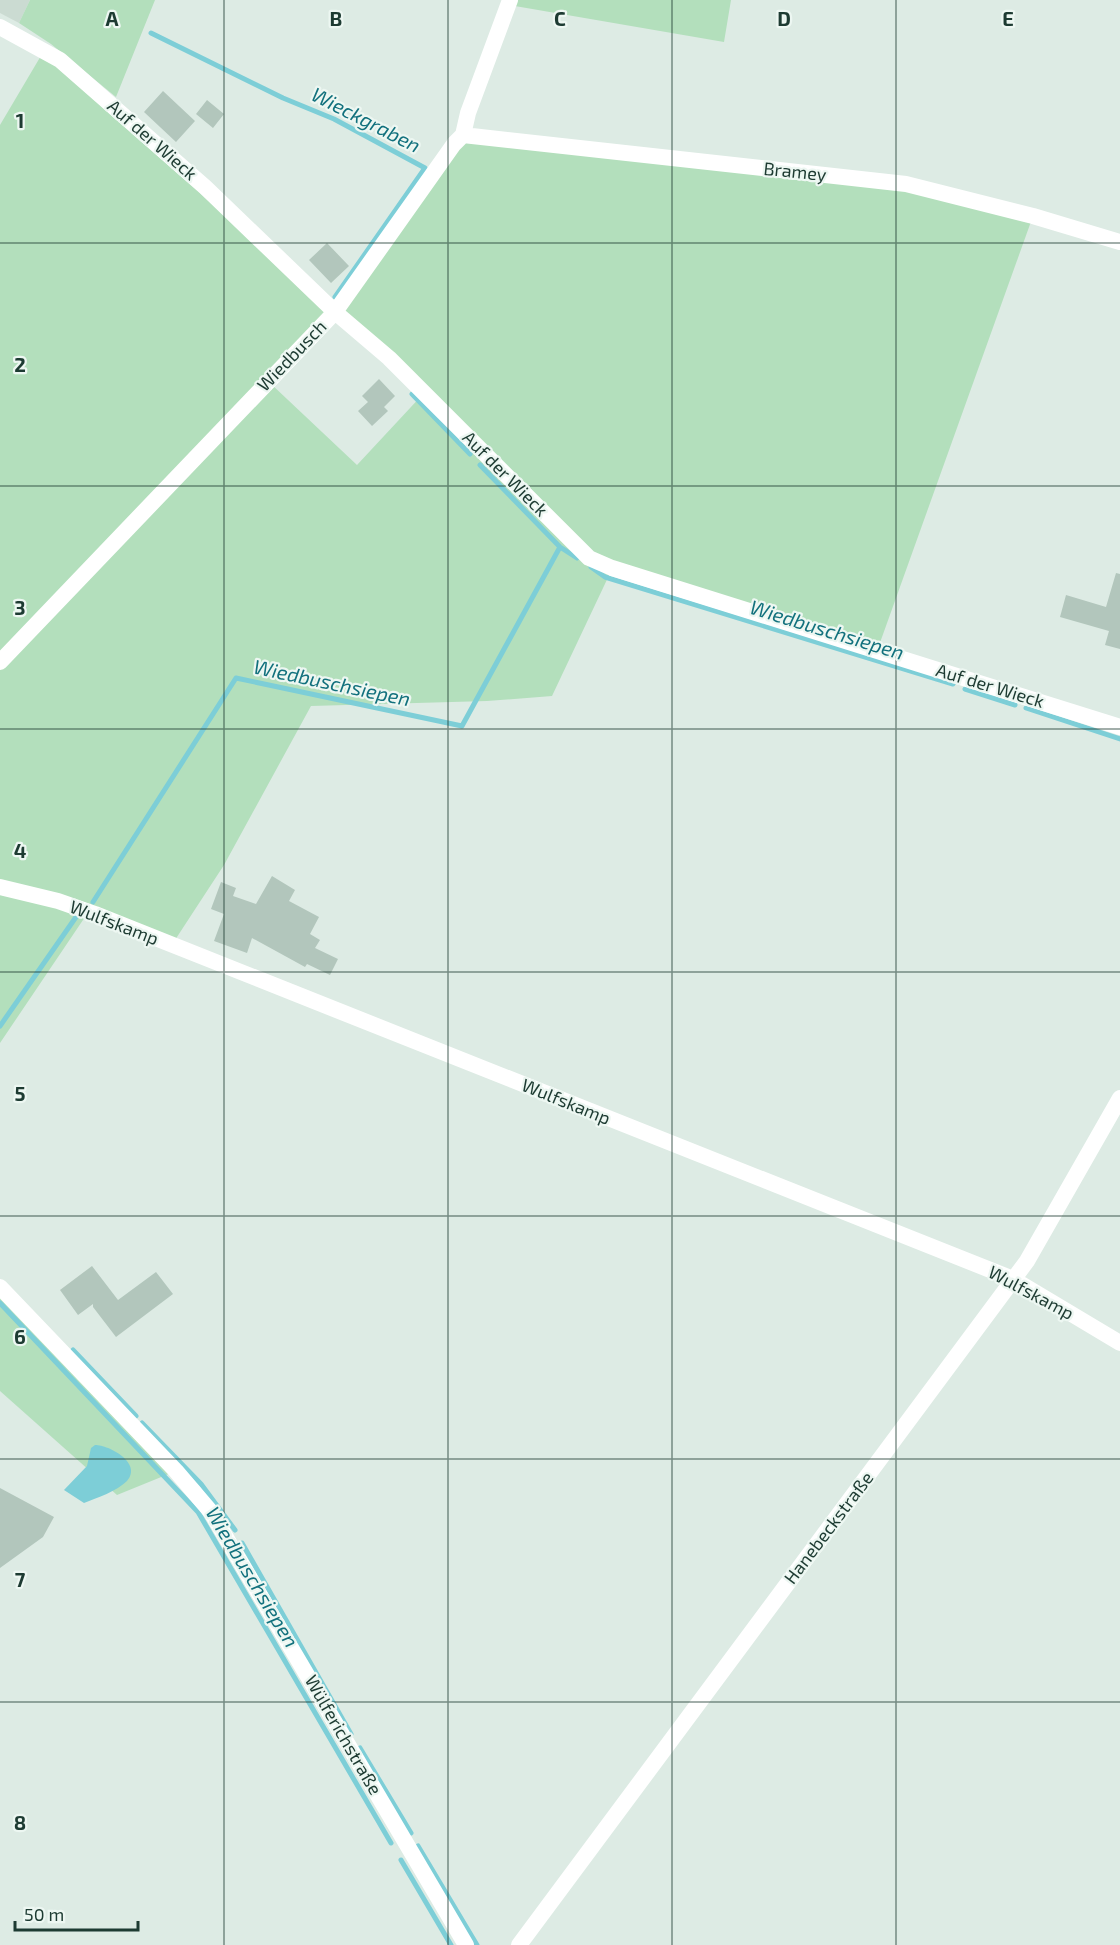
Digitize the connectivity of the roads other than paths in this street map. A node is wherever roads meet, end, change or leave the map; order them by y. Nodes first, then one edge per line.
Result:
1 (510, 0) edge
2 (0, 27) edge
3 (463, 135) junction
4 (1120, 242) edge
5 (335, 312) junction
6 (0, 663) edge
7 (1120, 727) edge
8 (0, 887) edge
9 (1120, 1098) edge
10 (1013, 1279) junction
11 (0, 1287) edge
12 (1120, 1343) edge
13 (466, 1945) edge
14 (519, 1945) edge

1 - 3 street, Wiedbusch
2 - 5 street, Auf der Wieck
3 - 4 street, Bramey
3 - 5 street, Wiedbusch
5 - 6 street, Wiedbusch
5 - 7 street, Auf der Wieck
8 - 10 street, Wulfskamp
9 - 10 street, Hanebeckstraße
10 - 12 street, Wulfskamp
10 - 14 street, Hanebeckstraße
11 - 13 street, Wülferichstraße

